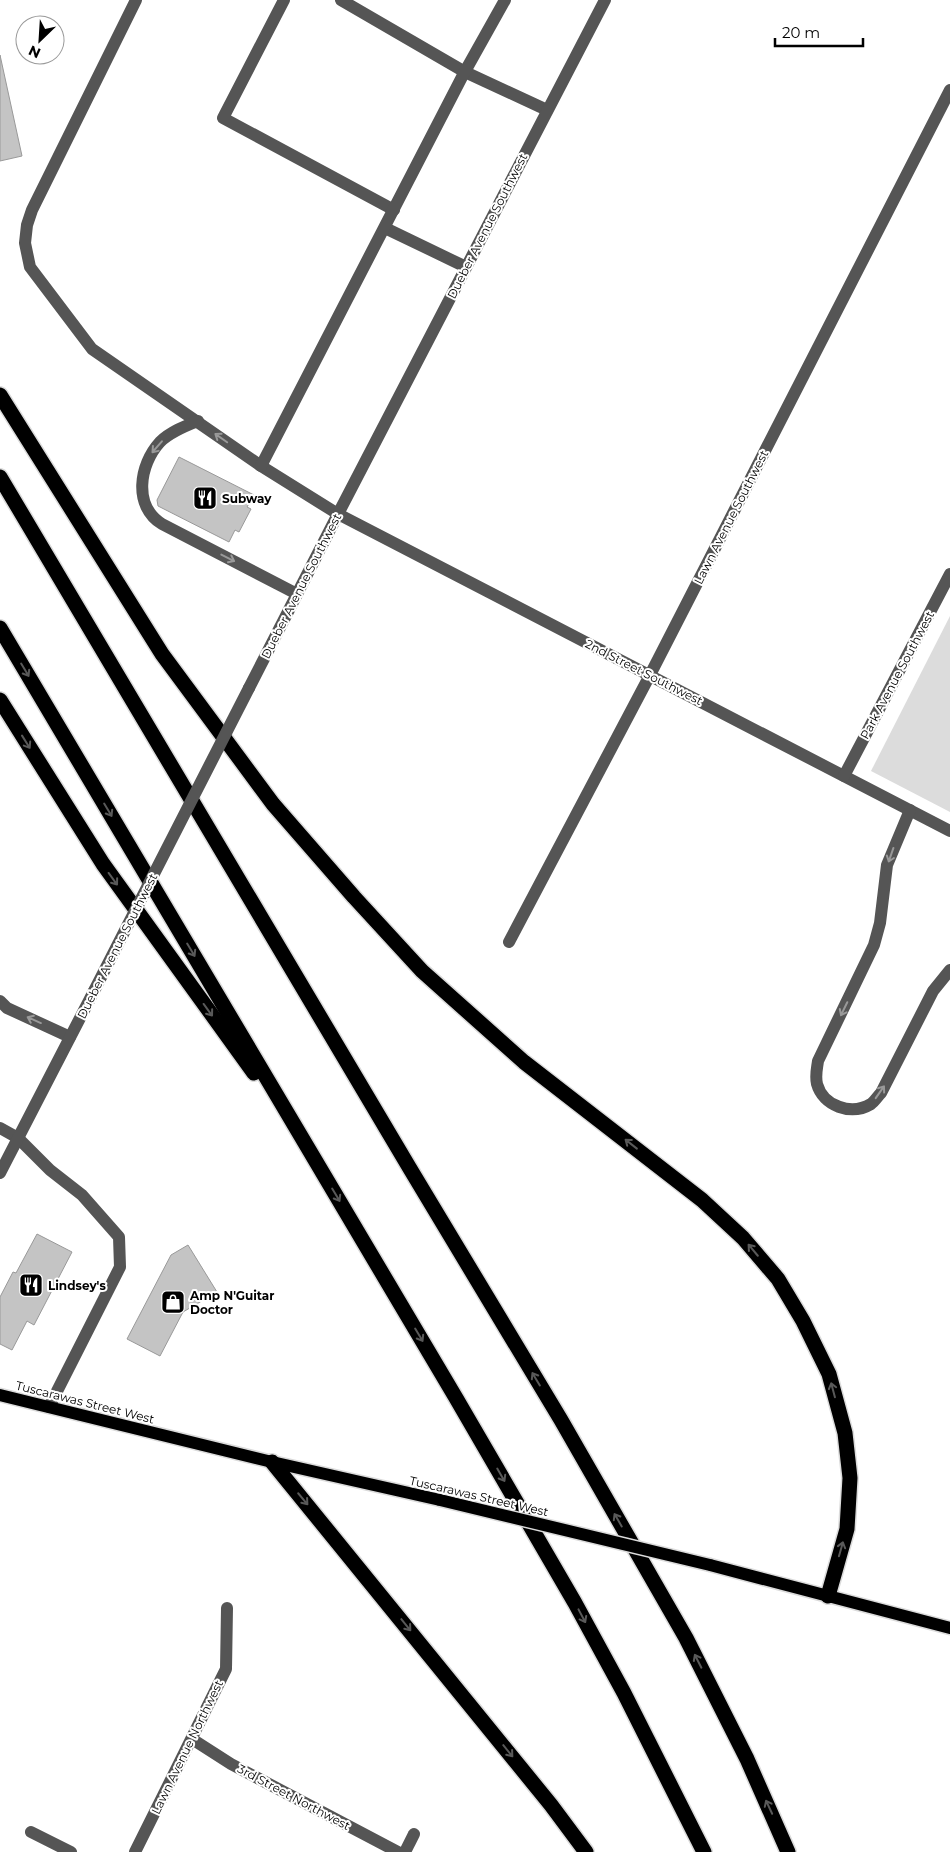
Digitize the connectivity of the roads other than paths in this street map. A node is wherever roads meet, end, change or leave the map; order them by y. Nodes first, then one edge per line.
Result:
1 (136, 0) edge
2 (284, 0) edge
3 (341, 0) edge
4 (505, 0) edge
5 (605, 0) edge
6 (465, 72) junction
7 (950, 90) edge
8 (547, 110) junction
9 (394, 210) junction
10 (385, 228) junction
11 (466, 267) junction
12 (0, 395) edge
13 (198, 421) junction
14 (261, 466) junction
15 (0, 477) edge
16 (338, 514) junction
17 (950, 574) edge
18 (297, 594) junction
19 (0, 628) edge
20 (650, 675) junction
21 (0, 700) edge
22 (844, 776) junction
23 (910, 810) junction
24 (950, 831) edge
25 (509, 942) dead end
26 (950, 970) edge
27 (0, 1001) edge
28 (70, 1037) junction
29 (0, 1128) edge
30 (18, 1138) junction
31 (311, 1153) junction
32 (0, 1173) edge
33 (0, 1395) edge
34 (49, 1407) junction
35 (272, 1462) junction
36 (828, 1596) junction
37 (228, 1608) dead end
38 (950, 1628) edge
39 (192, 1739) junction
40 (31, 1832) dead end
41 (414, 1834) dead end
42 (72, 1852) edge
43 (134, 1852) edge
44 (398, 1852) edge
45 (404, 1852) edge
46 (586, 1852) edge
47 (704, 1852) edge
48 (788, 1852) edge

1 - 13 street, 2nd Street Southwest
2 - 9 street
3 - 6 street
4 - 6 street
5 - 8 street, Dueber Avenue Southwest
6 - 8 street
6 - 9 street
7 - 20 street, Lawn Avenue Southwest
8 - 11 street, Dueber Avenue Southwest
9 - 10 street
10 - 11 street
10 - 14 street
11 - 16 street, Dueber Avenue Southwest
36 -> 12 highway
14 -> 13 street, 2nd Street Southwest
13 -> 18 street
14 - 16 street, 2nd Street Southwest
48 -> 15 highway
16 - 18 street, Dueber Avenue Southwest
16 - 20 street, 2nd Street Southwest
17 - 22 street, Park Avenue Southwest
18 - 28 street, Dueber Avenue Southwest, bridge
19 -> 31 highway
20 - 22 street, 2nd Street Southwest
20 - 25 street, Lawn Avenue Southwest
21 -> 31 highway
22 - 23 street, 2nd Street Southwest
23 - 24 street, 2nd Street Southwest
23 -> 26 street
28 -> 27 street
28 - 30 street, Dueber Avenue Southwest
29 - 30 street
30 - 32 street, Dueber Avenue Southwest
30 - 34 street
31 -> 47 highway
33 - 34 main road, Tuscarawas Street West
34 - 35 main road, Tuscarawas Street West
35 - 36 main road, Tuscarawas Street West, bridge
35 -> 46 highway
36 - 38 main road, Tuscarawas Street West
37 - 39 street, Lawn Avenue Northwest
39 - 43 street, Lawn Avenue Northwest
39 - 44 street, 3rd Street Northwest
40 - 42 street
41 - 45 street

